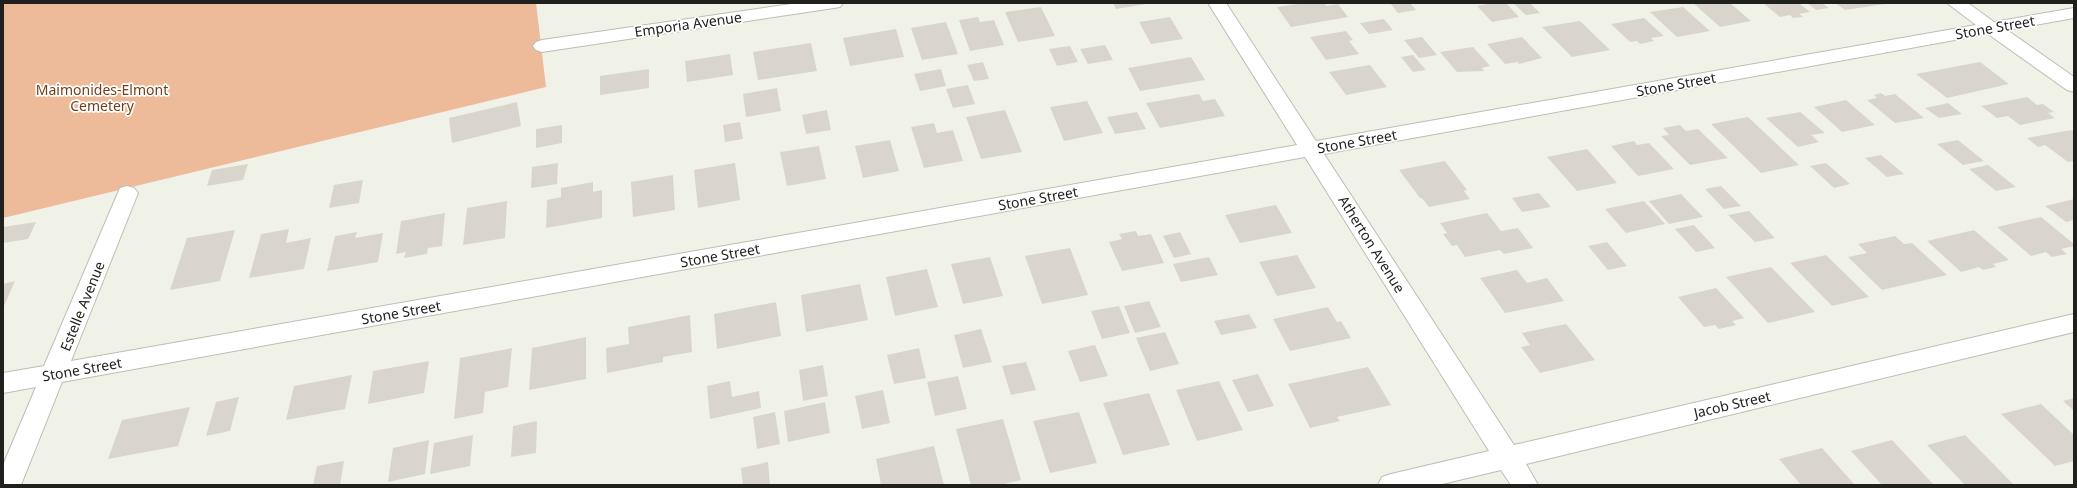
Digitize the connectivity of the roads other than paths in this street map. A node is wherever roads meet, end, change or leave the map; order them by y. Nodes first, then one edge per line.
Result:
1 (834, 3) edge
2 (1217, 3) edge
3 (1956, 3) edge
4 (2074, 13) edge
5 (1991, 28) junction
6 (542, 46) dead end
7 (2074, 86) edge
8 (1312, 149) junction
9 (127, 193) dead end
10 (2074, 323) edge
11 (55, 374) junction
12 (3, 383) edge
13 (1508, 458) junction
14 (8, 485) edge
15 (1391, 485) edge
16 (1525, 485) edge

1 - 6 street, Emporia Avenue
2 - 8 street, Atherton Avenue
3 - 5 street
4 - 5 street, Stone Street
5 - 7 street
5 - 8 street, Stone Street
8 - 11 street, Stone Street
8 - 13 street, Atherton Avenue
9 - 11 street, Estelle Avenue
10 - 13 street, Jacob Street
11 - 12 street, Stone Street
11 - 14 street, Estelle Avenue
13 - 15 street, Jacob Street
13 - 16 street, Atherton Avenue

